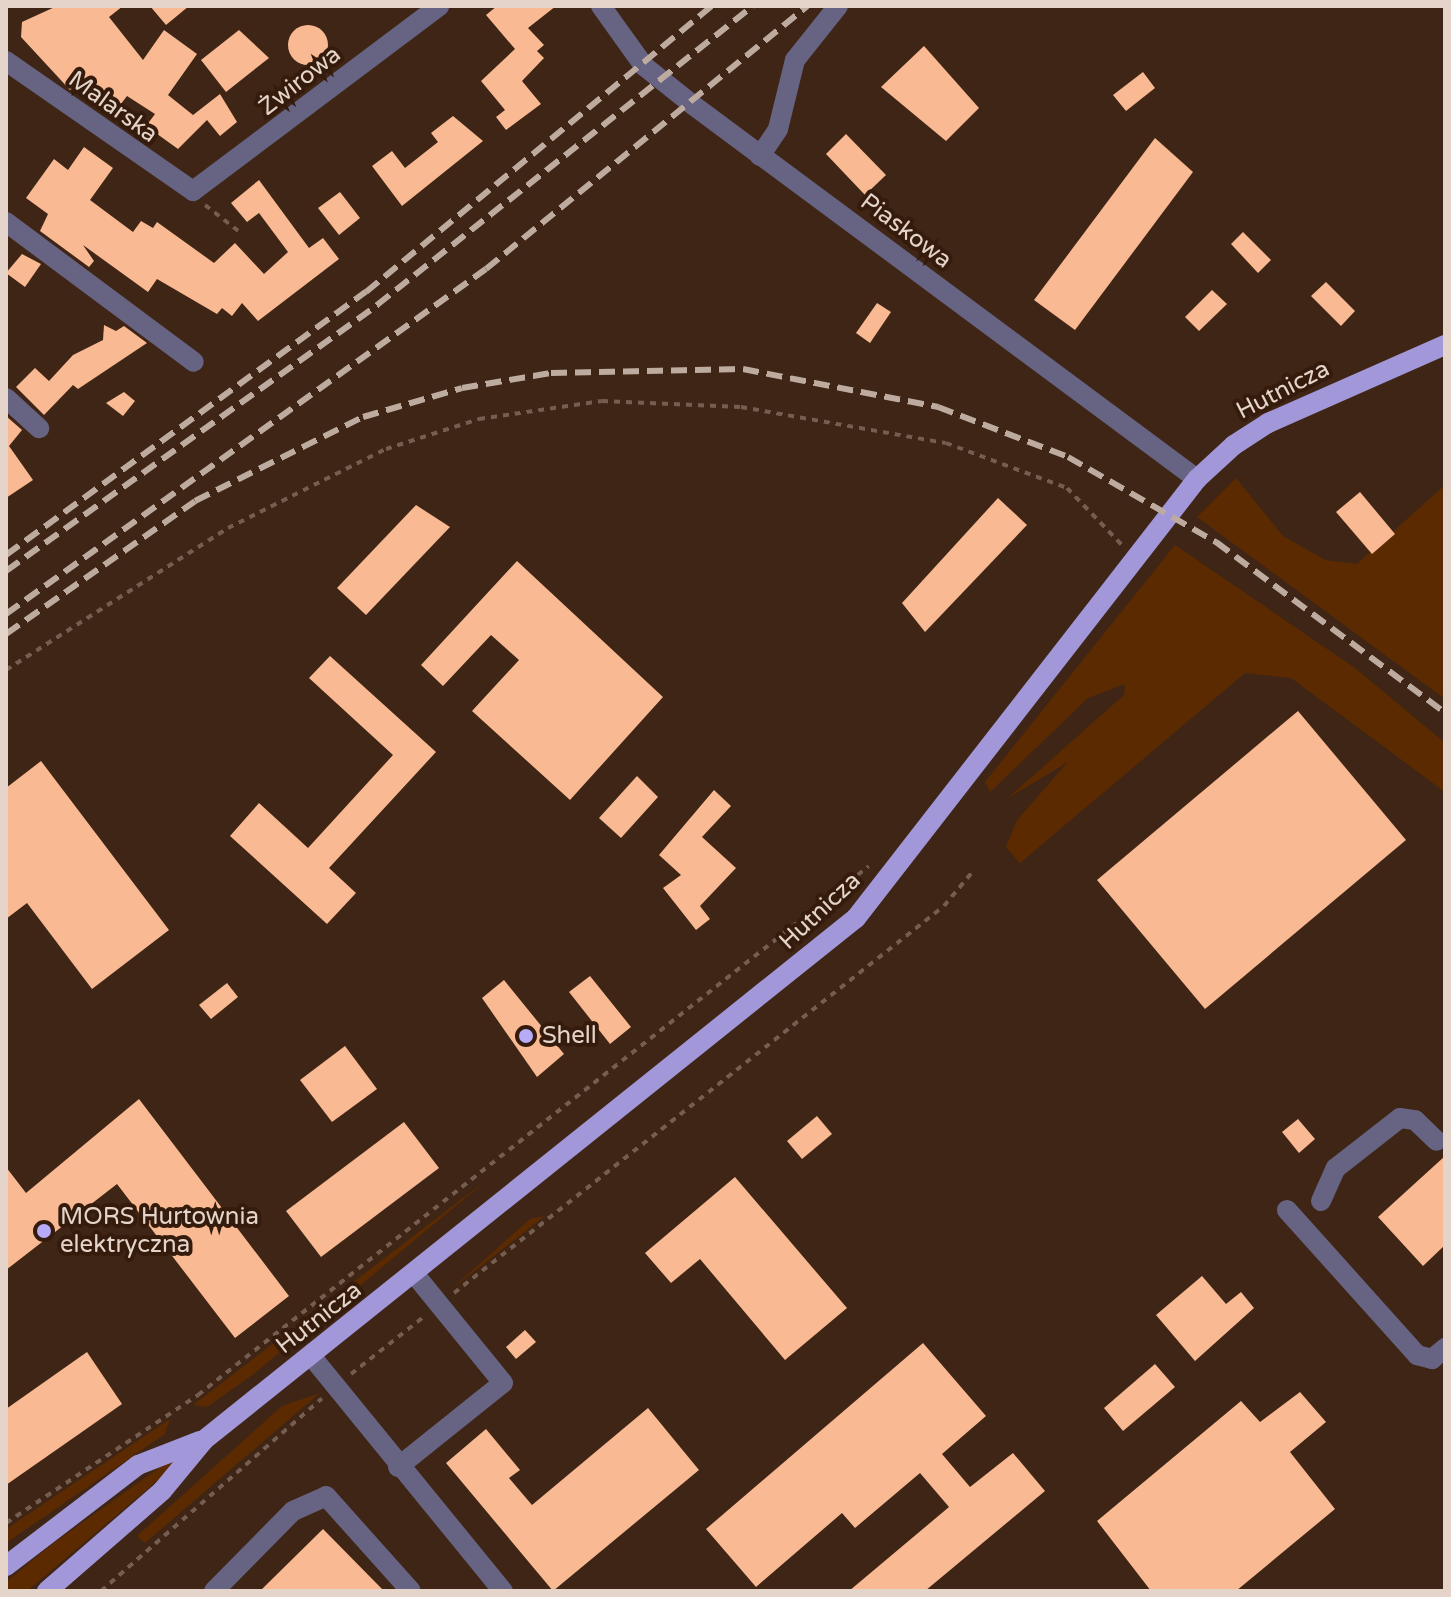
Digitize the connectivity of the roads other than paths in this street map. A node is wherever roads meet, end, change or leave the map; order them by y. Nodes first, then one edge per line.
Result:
1 (439, 6) edge
2 (601, 6) edge
3 (838, 6) edge
4 (6, 61) edge
5 (760, 156) junction
6 (188, 190) joint
7 (6, 222) edge
8 (1445, 345) edge
9 (194, 362) dead end
10 (6, 398) edge
11 (39, 428) dead end
12 (1197, 479) junction
13 (1437, 1141) dead end
14 (1321, 1201) dead end
15 (1287, 1210) dead end
16 (416, 1276) junction
17 (1445, 1348) edge
18 (312, 1357) junction
19 (204, 1440) junction
20 (398, 1467) junction
21 (6, 1566) edge
22 (47, 1591) edge
23 (214, 1591) edge
24 (411, 1591) edge
25 (503, 1591) edge

1 - 6 street, Żwirowa
2 - 5 street, Piaskowa
3 - 5 street
4 - 6 street, Malarska
5 - 12 street, Piaskowa
7 - 9 street
8 - 12 main road, Hutnicza
10 - 11 street
12 - 16 main road, Hutnicza
13 - 14 street
15 - 17 street
16 - 18 main road, Hutnicza
16 - 20 street
18 - 19 main road, Hutnicza
18 - 20 street
19 - 21 main road, Hutnicza
19 - 22 main road, Hutnicza
20 - 25 street
23 - 24 street

